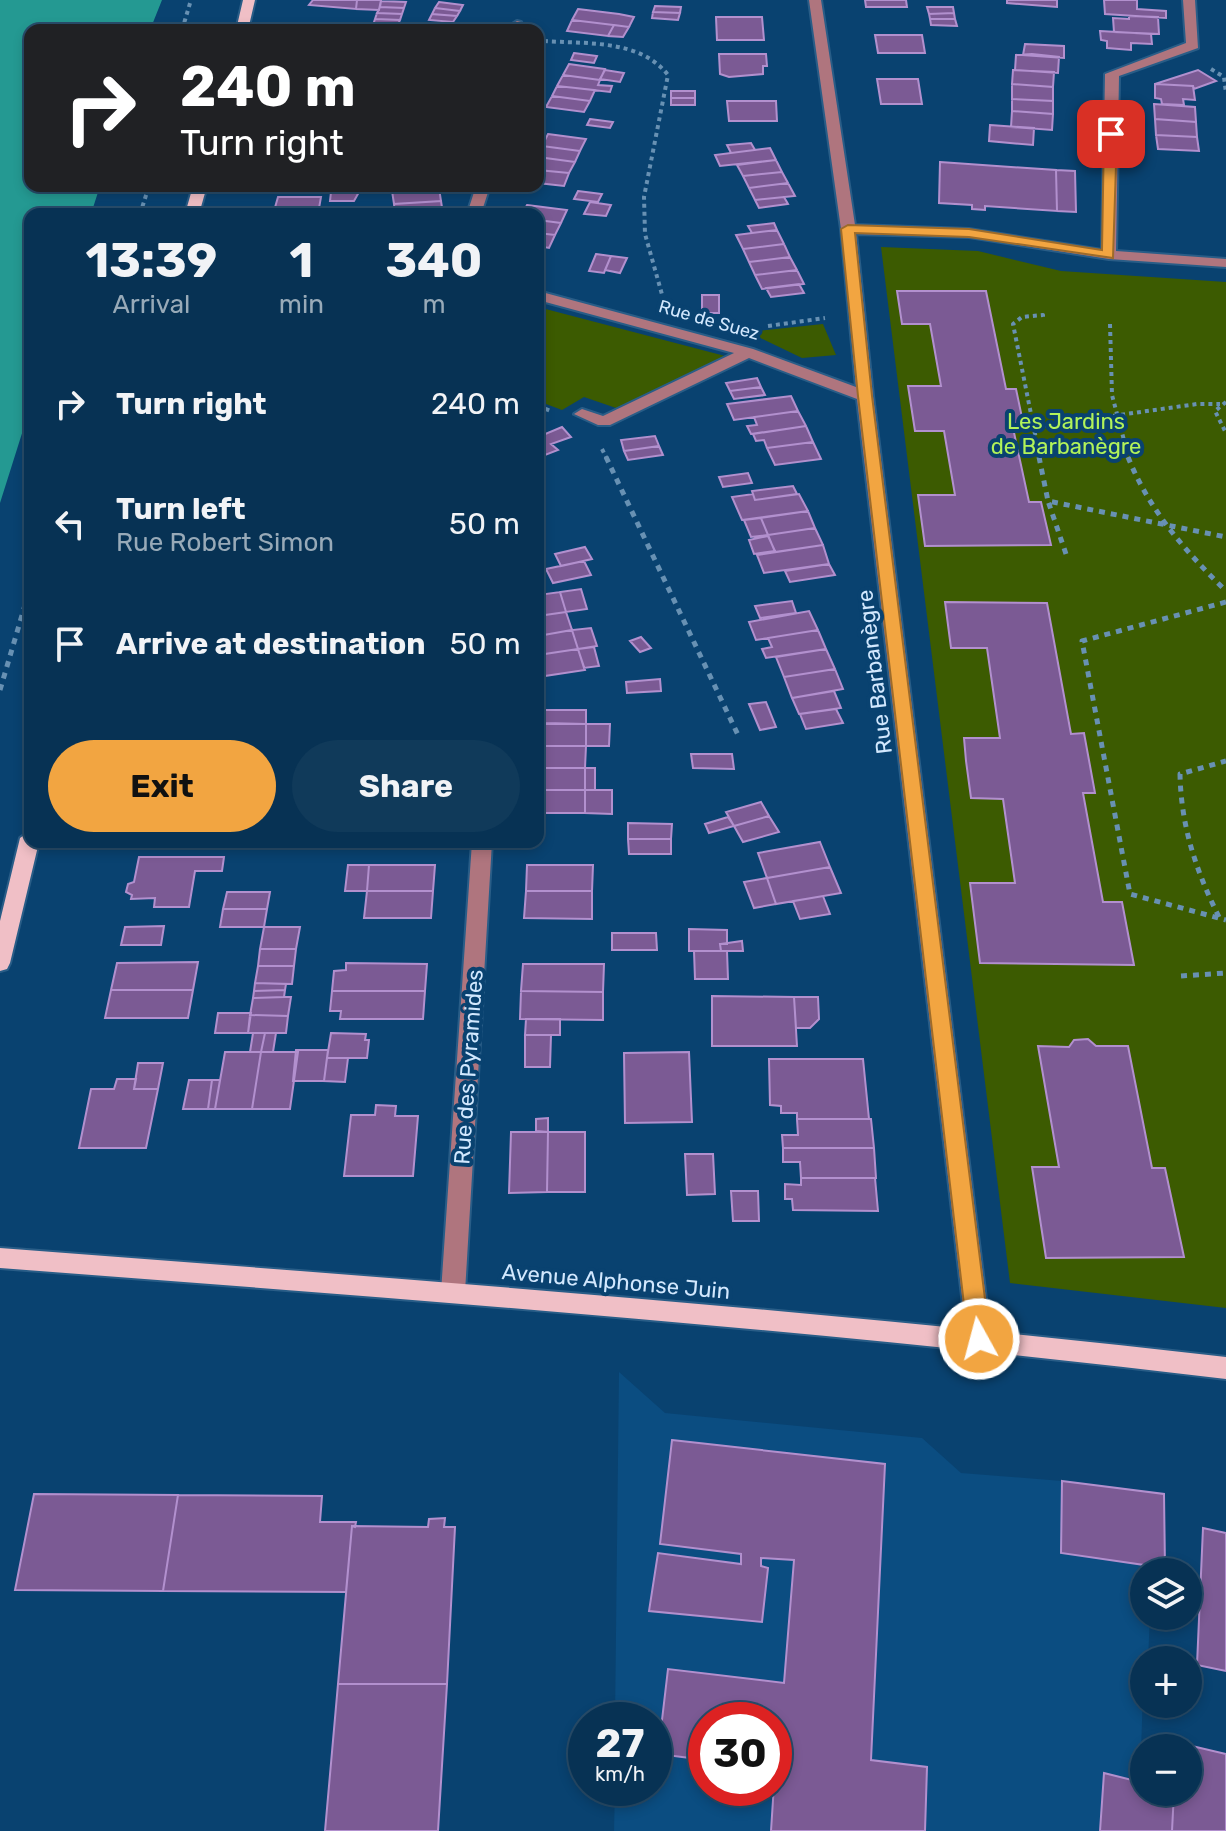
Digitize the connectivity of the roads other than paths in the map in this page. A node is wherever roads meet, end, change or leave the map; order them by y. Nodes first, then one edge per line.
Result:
1 (249, 0) edge
2 (815, 0) edge
3 (1189, 0) edge
4 (243, 24) edge
5 (848, 229) junction
6 (1109, 255) junction
7 (1226, 263) edge
8 (544, 297) edge
9 (748, 352) junction
10 (865, 396) junction
11 (582, 414) dead end
12 (28, 848) edge
13 (482, 848) edge
14 (0, 963) edge
15 (0, 1258) edge
16 (453, 1292) junction
17 (979, 1339) junction
18 (1226, 1368) edge

1 - 4 main road
2 - 5 street, Rue Barbanègre
3 - 6 street
5 - 6 street
5 - 10 street, Rue Barbanègre
6 - 7 street
8 - 9 street, Rue de Suez
9 - 10 street, Rue de Suez
9 - 11 street
10 - 17 street, Rue Barbanègre
12 - 14 main road
13 - 16 street, Rue des Pyramides
15 - 16 main road, Avenue Alphonse Juin
16 - 17 main road, Avenue Alphonse Juin
17 - 18 main road, Avenue Alphonse Juin

